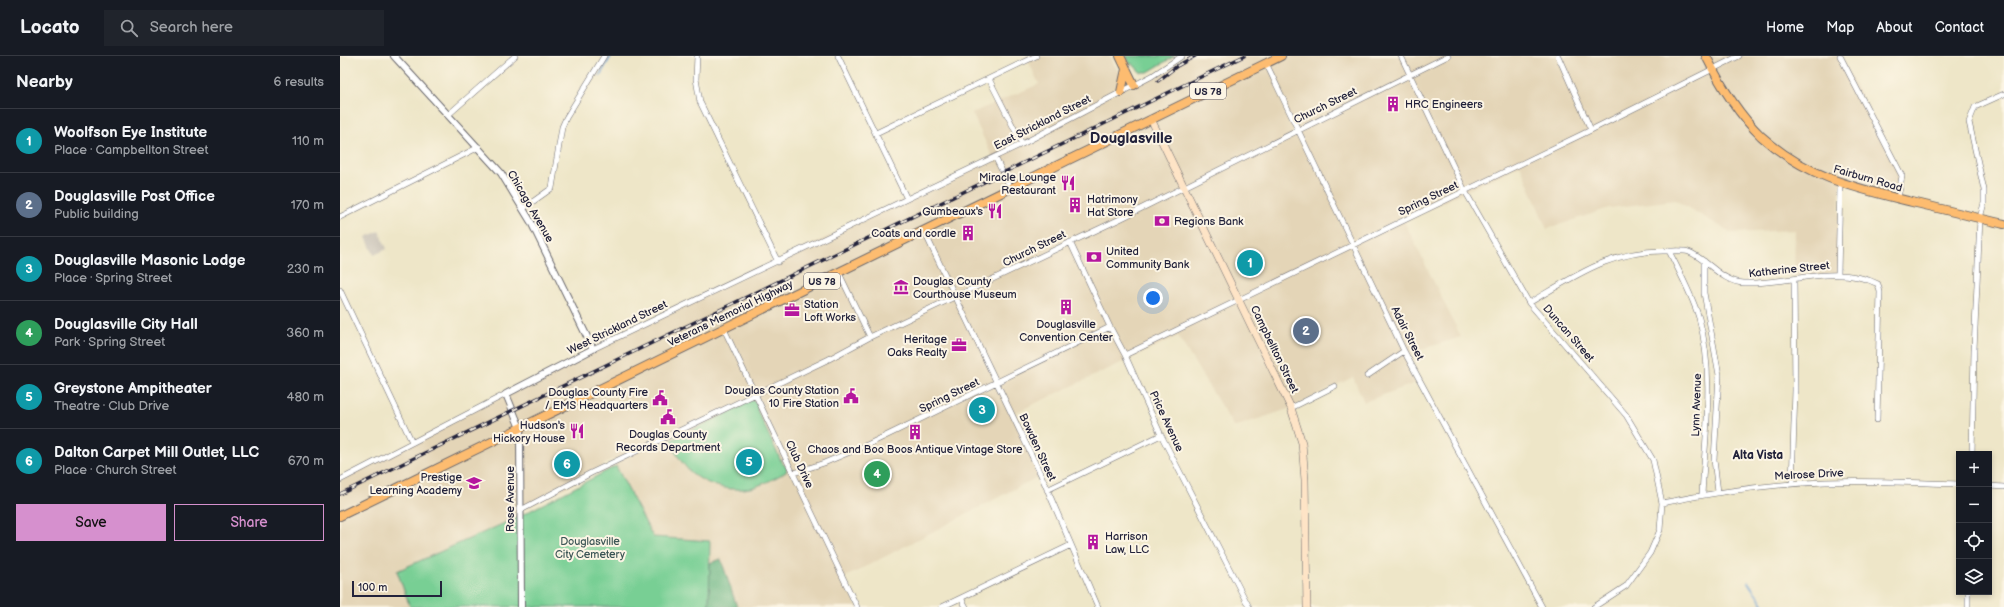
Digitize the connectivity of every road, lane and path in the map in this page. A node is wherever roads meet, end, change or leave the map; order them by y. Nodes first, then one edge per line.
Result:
1 (394, 56) edge
2 (515, 56) edge
3 (604, 56) edge
4 (697, 56) edge
5 (838, 56) edge
6 (1036, 56) edge
7 (1120, 56) edge
8 (1182, 56) edge
9 (1281, 56) edge
10 (1401, 56) edge
11 (1448, 56) edge
12 (1558, 56) edge
13 (1706, 56) edge
14 (1739, 56) edge
15 (1840, 56) edge
16 (1266, 64) junction
17 (1712, 68) junction
18 (1126, 69) junction
19 (1410, 75) junction
20 (989, 79) junction
21 (1134, 85) junction
22 (1121, 92) junction
23 (2004, 94) edge
24 (448, 115) junction
25 (1151, 119) junction
26 (1298, 130) junction
27 (1591, 130) junction
28 (876, 133) junction
29 (1022, 144) junction
30 (479, 147) junction
31 (995, 157) junction
32 (1840, 183) junction
33 (1184, 188) junction
34 (1011, 189) junction
35 (1465, 191) junction
36 (1898, 198) junction
37 (907, 199) junction
38 (524, 208) junction
39 (340, 217) edge
40 (1980, 218) junction
41 (2004, 224) edge
42 (924, 231) junction
43 (1070, 242) junction
44 (1353, 246) junction
45 (1669, 251) junction
46 (1704, 261) junction
47 (778, 262) junction
48 (839, 273) junction
49 (1838, 274) junction
50 (1794, 279) junction
51 (340, 290) edge
52 (954, 298) junction
53 (1239, 301) junction
54 (1529, 303) junction
55 (1110, 327) junction
56 (724, 329) junction
57 (870, 336) junction
58 (593, 348) junction
59 (1404, 351) junction
60 (1125, 355) junction
61 (1367, 376) dead end
62 (997, 382) junction
63 (1335, 386) dead end
64 (755, 393) junction
65 (506, 394) junction
66 (1291, 408) junction
67 (1877, 420) dead end
68 (520, 428) junction
69 (1161, 435) junction
70 (412, 442) junction
71 (1972, 451) edge
72 (794, 473) junction
73 (340, 480) edge
74 (1792, 484) junction
75 (1956, 484) edge
76 (1992, 486) edge
77 (2004, 487) edge
78 (1047, 490) junction
79 (1718, 492) junction
80 (1702, 495) junction
81 (1662, 503) junction
82 (521, 510) junction
83 (340, 516) edge
84 (1071, 545) junction
85 (1968, 595) edge
86 (962, 598) junction
87 (520, 607) edge
88 (858, 607) edge
89 (942, 607) edge
90 (966, 607) edge
91 (1098, 607) edge
92 (1249, 607) edge
93 (1307, 607) edge
94 (1542, 607) edge
95 (1594, 607) edge
96 (1968, 607) edge

1 - 24 street, Chicago Avenue
2 - 24 street
3 - 38 street
4 - 47 street
5 - 28 street
6 - 20 street
7 - 18 main road
8 - 21 street, East Strickland Street
9 - 16 main road, Veterans Memorial Highway / US 78
10 - 19 street, Duncan Street
11 - 19 street, Church Street
12 - 27 street
13 - 17 main road, Fairburn Road
14 - 17 street, Spring Street
15 - 36 street
16 - 25 main road, Veterans Memorial Highway / US 78
16 - 26 street, Adair Street
17 - 27 street, Spring Street
17 - 32 main road, Fairburn Road
18 - 21 main road
18 - 22 main road
19 - 26 street, Church Street
19 - 35 street, Duncan Street
20 - 28 street
20 - 29 street
21 - 22 street, East Strickland Street
22 - 29 street, East Strickland Street
23 - 40 street
24 - 30 street, Chicago Avenue
25 - 33 main road, Campbellton Street
25 - 34 main road, Veterans Memorial Highway / US 78
26 - 33 street, Church Street
26 - 44 street, Adair Street
27 - 35 street, Spring Street
28 - 37 street
29 - 31 street, East Strickland Street
30 - 38 street, Chicago Avenue
30 - 39 street
31 - 34 street
31 - 37 street, East Strickland Street
32 - 36 main road, Fairburn Road
32 - 49 street, Katherine Street
33 - 43 street, Church Street
33 - 53 main road, Campbellton Street
34 - 42 main road, Veterans Memorial Highway / US 78
35 - 44 street, Spring Street
35 - 54 street, Duncan Street
36 - 40 main road, Fairburn Road
37 - 47 street, West Strickland Street
38 - 58 street, Chicago Avenue
40 - 41 main road, Fairburn Road
40 - 71 street
42 - 48 main road, Veterans Memorial Highway / US 78
42 - 52 street, Bowden Street
43 - 52 street, Church Street
43 - 55 street, Price Avenue
44 - 53 street, Spring Street
44 - 59 street, Adair Street
45 - 46 street, Katherine Street
45 - 54 street, Katherine Street
45 - 80 street, Lynn Avenue
46 - 50 street, Katherine Street
46 - 79 street
47 - 58 street, West Strickland Street
48 - 56 main road, Veterans Memorial Highway / US 78
48 - 57 street
49 - 50 street, Katherine Street
49 - 67 street
50 - 74 street
51 - 70 street
52 - 57 street, Church Street
52 - 62 street, Bowden Street
53 - 60 street, Spring Street
53 - 66 main road, Campbellton Street
54 - 81 street, Duncan Street
55 - 60 street, Price Avenue
55 - 62 street, Spring Street
56 - 64 street, Club Drive
56 - 68 main road, Veterans Memorial Highway / US 78
57 - 64 street, Church Street
58 - 65 street, West Strickland Street
59 - 61 street
59 - 94 street, Adair Street
60 - 69 street, Price Avenue
62 - 72 street, Spring Street
62 - 78 street, Bowden Street
63 - 66 street
64 - 72 street, Club Drive
64 - 82 street, Church Street
65 - 68 street, Rose Avenue
65 - 70 street, West Strickland Street
66 - 93 main road, Campbellton Street
68 - 82 street, Rose Avenue
68 - 83 main road, Veterans Memorial Highway / US 78
69 - 78 street
69 - 92 street, Price Avenue
70 - 73 street, West Strickland Street
72 - 88 street, Club Drive
74 - 75 street, Melrose Drive
74 - 79 street, Melrose Drive
76 - 77 street
78 - 84 street, Bowden Street
79 - 80 street, Melrose Drive
80 - 81 street, Melrose Drive
81 - 95 street, Duncan Street
82 - 87 street, Rose Avenue
84 - 86 street
84 - 91 street, Bowden Street
85 - 96 street
86 - 89 street
86 - 90 street

